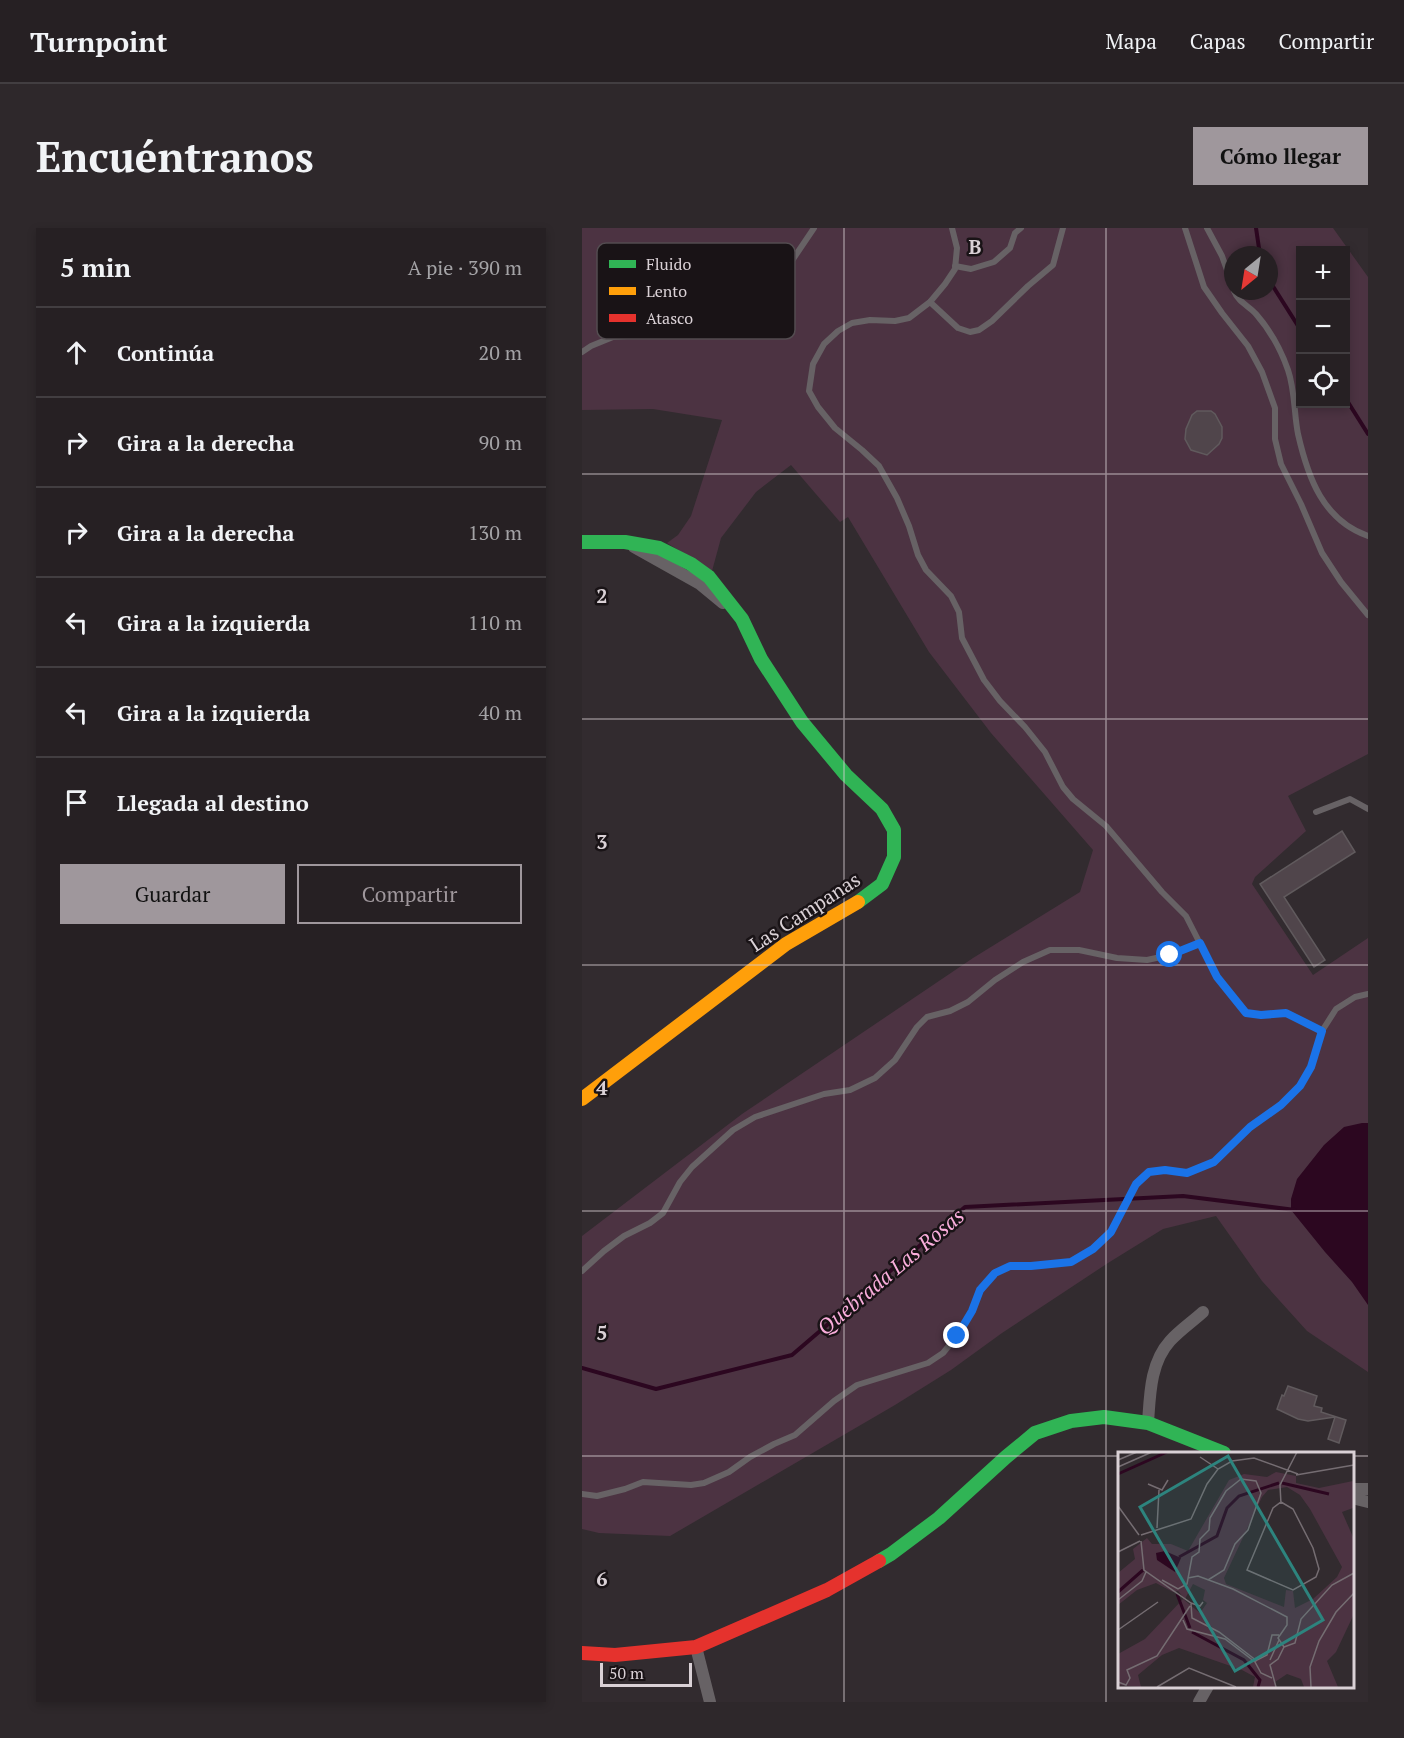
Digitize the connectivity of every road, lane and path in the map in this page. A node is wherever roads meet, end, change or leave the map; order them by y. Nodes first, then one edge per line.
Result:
1 (814, 228) edge
2 (952, 228) edge
3 (1022, 228) edge
4 (1064, 228) edge
5 (1185, 228) edge
6 (1207, 228) edge
7 (795, 256) edge
8 (1224, 262) edge
9 (955, 266) junction
10 (1239, 300) edge
11 (930, 302) junction
12 (610, 339) edge
13 (582, 352) edge
14 (1368, 536) edge
15 (582, 542) edge
16 (1368, 615) edge
17 (1368, 810) edge
18 (1316, 812) dead end
19 (1200, 943) junction
20 (1368, 994) edge
21 (1322, 1031) junction
22 (582, 1099) edge
23 (582, 1271) edge
24 (1203, 1312) dead end
25 (1148, 1423) junction
26 (1221, 1452) edge
27 (582, 1494) edge
28 (1353, 1498) edge
29 (1368, 1502) edge
30 (696, 1647) junction
31 (582, 1653) edge
32 (1207, 1687) edge
33 (710, 1702) edge
34 (1199, 1702) edge

1 - 7 lane
2 - 9 lane
3 - 9 lane
4 - 11 lane
5 - 16 lane
6 - 8 lane
9 - 11 lane
10 - 14 lane
11 - 19 lane
12 - 13 lane
15 - 22 street, Las Campanas
17 - 18 lane
19 - 21 lane
19 - 23 lane
20 - 21 lane
21 - 27 lane
24 - 25 street
25 - 26 street
25 - 30 street
28 - 29 street
30 - 31 street
30 - 33 street
32 - 34 street

